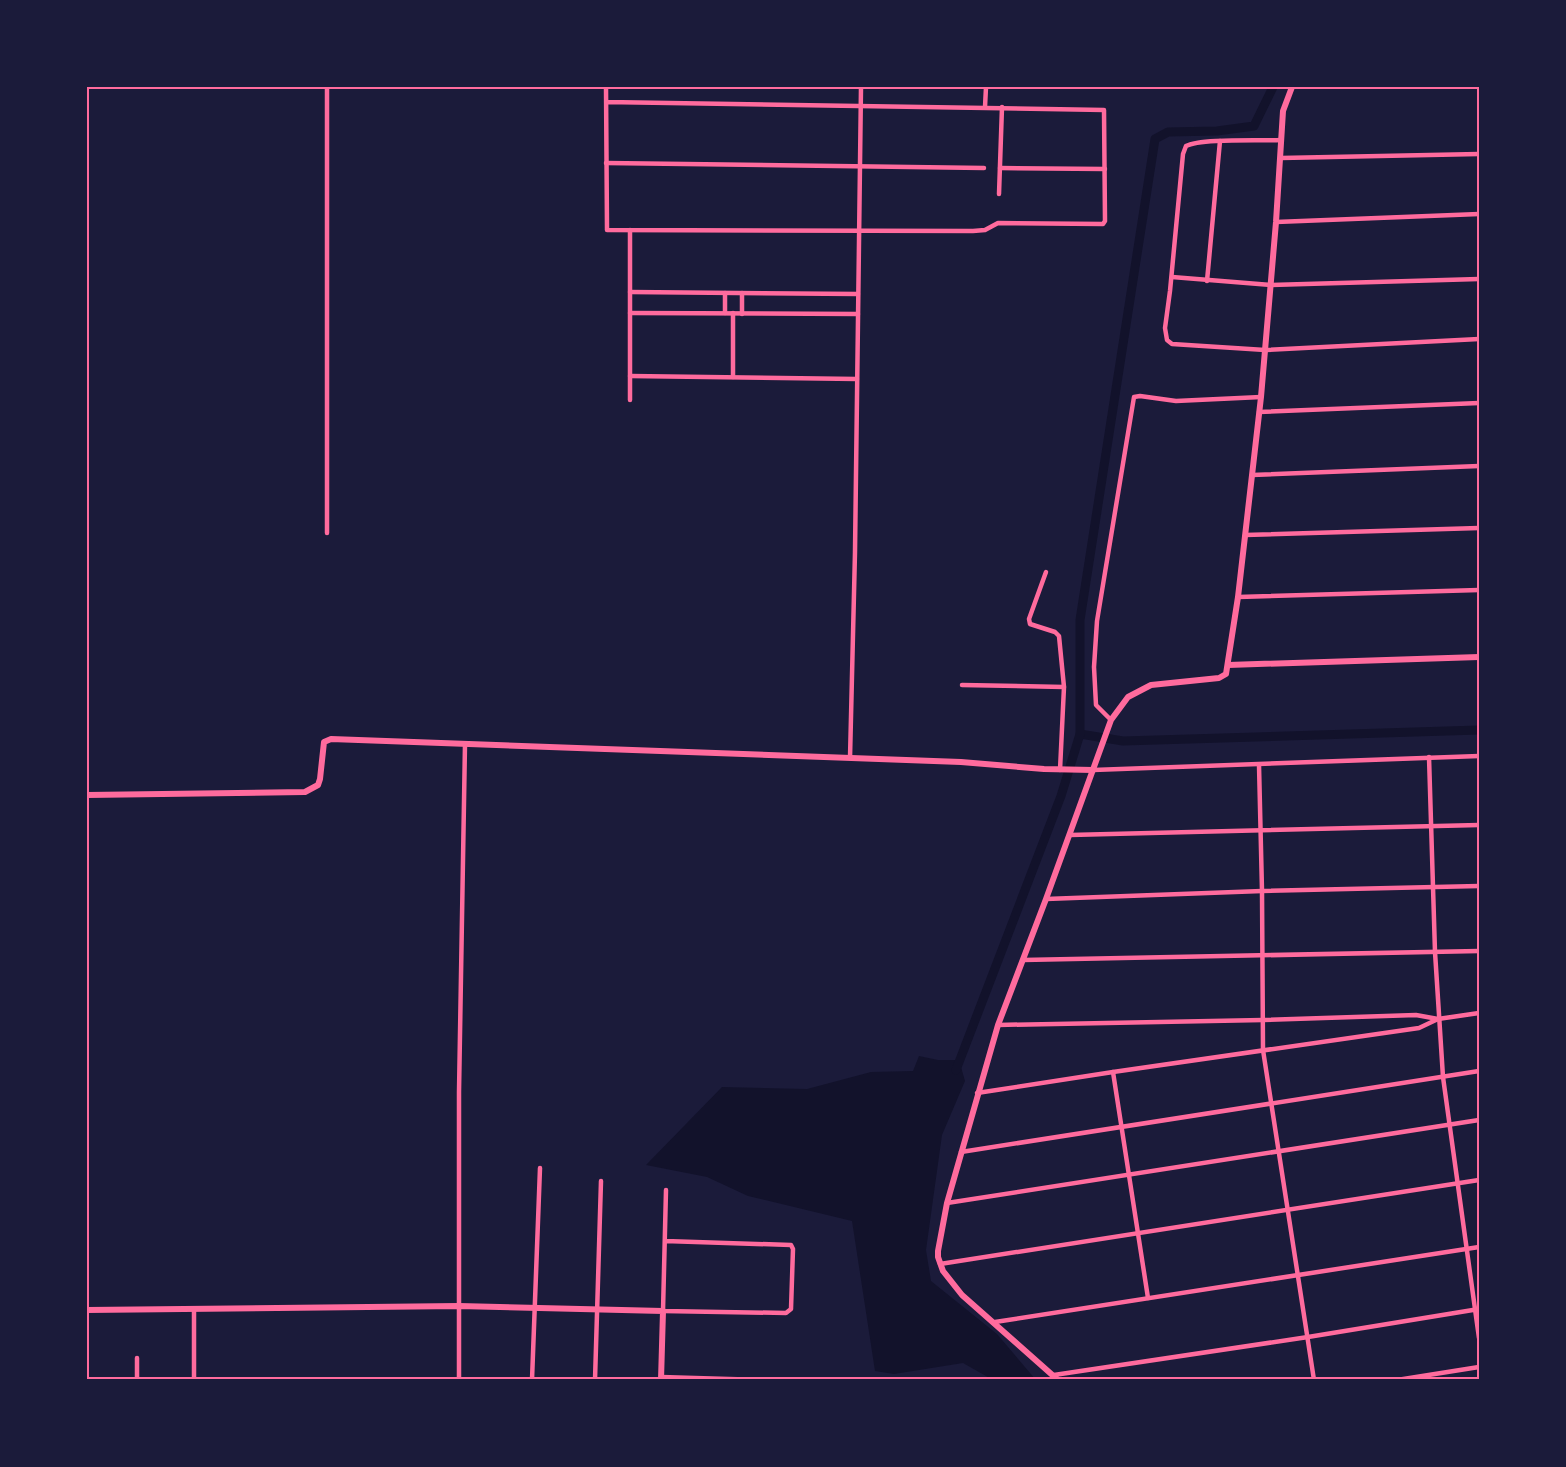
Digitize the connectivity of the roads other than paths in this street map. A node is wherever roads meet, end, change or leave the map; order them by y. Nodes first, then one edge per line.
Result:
1 (327, 87) edge
2 (606, 87) edge
3 (861, 87) edge
4 (986, 87) edge
5 (1292, 87) edge
6 (606, 102) junction
7 (860, 105) junction
8 (985, 107) junction
9 (1002, 107) junction
10 (1281, 140) junction
11 (1220, 141) junction
12 (1479, 154) edge
13 (1281, 158) junction
14 (606, 163) junction
15 (860, 166) junction
16 (984, 168) dead end
17 (1000, 168) junction
18 (1105, 169) junction
19 (999, 194) dead end
20 (1479, 214) edge
21 (1276, 222) junction
22 (630, 230) junction
23 (859, 231) junction
24 (1172, 277) junction
25 (1479, 279) edge
26 (1207, 281) junction
27 (1271, 285) junction
28 (630, 292) junction
29 (725, 293) junction
30 (742, 293) junction
31 (858, 294) junction
32 (630, 313) junction
33 (725, 313) junction
34 (733, 313) junction
35 (742, 314) junction
36 (858, 314) junction
37 (1479, 339) edge
38 (1265, 350) junction
39 (630, 376) junction
40 (733, 377) junction
41 (857, 379) junction
42 (1261, 397) junction
43 (630, 400) dead end
44 (1479, 403) edge
45 (1259, 412) junction
46 (1479, 466) edge
47 (1252, 475) junction
48 (1479, 528) edge
49 (327, 533) dead end
50 (1244, 535) junction
51 (1046, 572) dead end
52 (1479, 590) edge
53 (1238, 597) junction
54 (1479, 657) edge
55 (1228, 665) junction
56 (962, 685) dead end
57 (1064, 687) junction
58 (1111, 720) junction
59 (465, 744) junction
60 (1479, 756) edge
61 (1429, 757) junction
62 (850, 758) junction
63 (1259, 765) junction
64 (1062, 770) junction
65 (1093, 770) junction
66 (87, 795) edge
67 (1479, 825) edge
68 (1432, 826) junction
69 (1260, 830) junction
70 (1070, 835) junction
71 (1479, 886) edge
72 (1434, 888) junction
73 (1262, 891) junction
74 (1047, 899) junction
75 (1479, 951) edge
76 (1435, 952) junction
77 (1263, 954) junction
78 (1022, 960) junction
79 (1479, 1013) edge
80 (1438, 1019) junction
81 (1263, 1020) junction
82 (998, 1025) junction
83 (1263, 1050) junction
84 (1479, 1071) edge
85 (1113, 1072) junction
86 (1443, 1077) junction
87 (977, 1094) junction
88 (1270, 1104) junction
89 (1479, 1120) edge
90 (1449, 1125) junction
91 (1121, 1127) junction
92 (1278, 1151) junction
93 (961, 1152) junction
94 (540, 1168) dead end
95 (1129, 1175) junction
96 (1479, 1180) edge
97 (601, 1181) dead end
98 (1456, 1184) junction
99 (666, 1190) dead end
100 (947, 1203) junction
101 (1287, 1210) junction
102 (1138, 1233) junction
103 (664, 1241) junction
104 (1479, 1247) edge
105 (1466, 1249) junction
106 (940, 1264) junction
107 (1298, 1275) junction
108 (1148, 1298) junction
109 (459, 1306) junction
110 (536, 1308) junction
111 (194, 1309) junction
112 (597, 1309) junction
113 (87, 1310) edge
114 (1477, 1310) edge
115 (663, 1311) junction
116 (995, 1322) junction
117 (1308, 1337) junction
118 (1479, 1338) edge
119 (137, 1358) dead end
120 (1479, 1367) edge
121 (661, 1378) edge
122 (1056, 1378) edge
123 (137, 1380) edge
124 (194, 1380) edge
125 (459, 1380) edge
126 (532, 1380) edge
127 (595, 1380) edge
128 (763, 1380) edge
129 (1314, 1380) edge
130 (1397, 1380) edge

1 - 49 street
2 - 6 street
3 - 7 street
4 - 8 street
5 - 10 street
6 - 7 street
6 - 14 street
7 - 8 street
7 - 15 street
8 - 9 street
9 - 17 street
9 - 18 street
10 - 11 street
10 - 13 street
11 - 24 street
11 - 26 street
12 - 13 street
13 - 21 street
14 - 15 street
14 - 22 street
15 - 16 street
15 - 23 street
17 - 18 street
17 - 19 street
18 - 23 street
20 - 21 street
21 - 27 street
22 - 23 street
22 - 28 street
23 - 31 street
24 - 26 street
24 - 38 street
25 - 27 street
26 - 27 street
27 - 38 street
28 - 29 street
28 - 32 street
29 - 30 street
29 - 33 street
30 - 31 street
30 - 35 street
31 - 36 street
32 - 33 street
32 - 39 street
33 - 34 street
34 - 35 street
34 - 40 street
35 - 36 street
36 - 41 street
37 - 38 street
38 - 42 street
39 - 40 street
39 - 43 street
40 - 41 street
41 - 62 street
42 - 45 street
42 - 58 street
44 - 45 street
45 - 47 street
46 - 47 street
47 - 50 street
48 - 50 street
50 - 53 street
51 - 57 street
52 - 53 street
53 - 55 street
54 - 55 street
55 - 58 street
56 - 57 street
57 - 64 street
58 - 65 street
59 - 62 street
59 - 66 street
59 - 109 street
60 - 61 street
61 - 63 street
61 - 68 street
62 - 64 street
63 - 65 street
63 - 69 street
64 - 65 street
65 - 70 street
67 - 68 street
68 - 69 street
68 - 72 street
69 - 70 street
69 - 73 street
70 - 74 street
71 - 72 street
72 - 73 street
72 - 76 street
73 - 74 street
73 - 77 street
74 - 78 street
75 - 76 street
76 - 77 street
76 - 80 street
77 - 78 street
77 - 81 street
78 - 82 street
79 - 80 street
80 - 81 street
80 - 83 street
80 - 86 street
81 - 82 street
81 - 83 street
82 - 87 street
83 - 85 street
83 - 88 street
84 - 86 street
85 - 87 street
85 - 91 street
86 - 88 street
86 - 90 street
87 - 93 street
88 - 91 street
88 - 92 street
89 - 90 street
90 - 92 street
90 - 98 street
91 - 93 street
91 - 95 street
92 - 95 street
92 - 101 street
93 - 100 street
94 - 110 street
95 - 100 street
95 - 102 street
96 - 98 street
97 - 112 street
98 - 101 street
98 - 105 street
99 - 103 street
100 - 106 street
101 - 102 street
101 - 107 street
102 - 106 street
102 - 108 street
103 - 115 street
103 - 115 street
104 - 105 street
105 - 107 street
105 - 114 street
106 - 116 street
107 - 108 street
107 - 117 street
108 - 116 street
109 - 110 street
109 - 111 street
109 - 125 street
110 - 112 street
110 - 126 street
111 - 113 street
111 - 124 street
112 - 115 street
112 - 127 street
114 - 117 street
114 - 118 street
115 - 121 street
116 - 122 street
117 - 122 street
117 - 129 street
119 - 123 street
120 - 130 street
121 - 128 street

